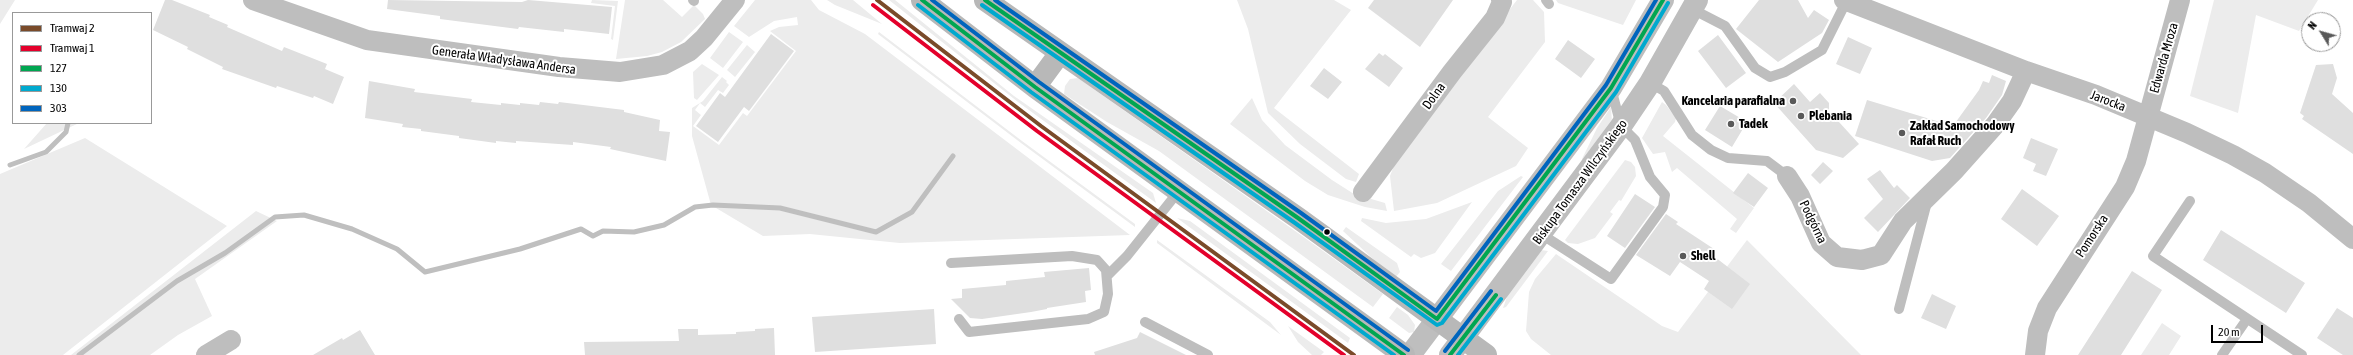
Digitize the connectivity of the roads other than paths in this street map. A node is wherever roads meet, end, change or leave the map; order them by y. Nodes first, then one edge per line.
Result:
1 (253, 0) edge
2 (735, 0) edge
3 (922, 0) edge
4 (986, 0) edge
5 (1501, 0) edge
6 (1663, 0) edge
7 (1846, 0) edge
8 (2180, 0) edge
9 (1694, 4) edge
10 (1060, 53) junction
11 (2026, 71) junction
12 (1650, 83) junction
13 (1035, 87) junction
14 (1611, 88) junction
15 (2147, 116) junction
16 (1621, 126) junction
17 (1787, 176) joint
18 (1178, 192) junction
19 (1363, 192) dead end
20 (1930, 193) junction
21 (2190, 201) dead end
22 (1542, 234) junction
23 (2353, 239) edge
24 (951, 263) dead end
25 (1107, 276) junction
26 (1899, 309) dead end
27 (959, 319) dead end
28 (1437, 319) junction
29 (2247, 319) junction
30 (1145, 322) dead end
31 (1463, 338) junction
32 (231, 340) dead end
33 (206, 355) edge
34 (1208, 355) edge
35 (1404, 355) edge
36 (1410, 355) edge
37 (1450, 355) edge
38 (1486, 355) edge
39 (2035, 355) edge
40 (2222, 355) edge
41 (2302, 355) edge

1 - 2 street, Generała Władysława Andersa
3 - 13 main road
4 - 10 main road
5 - 19 street, Dolna
6 - 14 street
7 - 9 lane
7 - 11 street, Jarocka
8 - 15 street, Edwarda Mroza
9 - 12 street, Biskupa Tomasza Wilczyńskiego
10 - 13 main road
10 - 28 main road
11 - 15 street, Jarocka
11 - 20 street, Podgórna
12 - 16 street, Biskupa Tomasza Wilczyńskiego
12 - 17 lane, Podgórna
13 - 18 main road
14 - 16 lane
14 - 28 street
15 - 23 street, Jarocka
15 - 39 street, Pomorska
16 - 22 street, Biskupa Tomasza Wilczyńskiego
16 - 22 lane
17 - 20 street, Podgórna
18 - 25 lane
18 - 35 main road
20 - 26 lane
21 - 29 lane
22 - 31 street, Biskupa Tomasza Wilczyńskiego
24 - 25 lane
25 - 27 lane
28 - 31 main road
28 - 36 street
29 - 40 lane
29 - 41 lane
30 - 34 lane
31 - 37 street, Biskupa Tomasza Wilczyńskiego
31 - 38 main road
32 - 33 street

